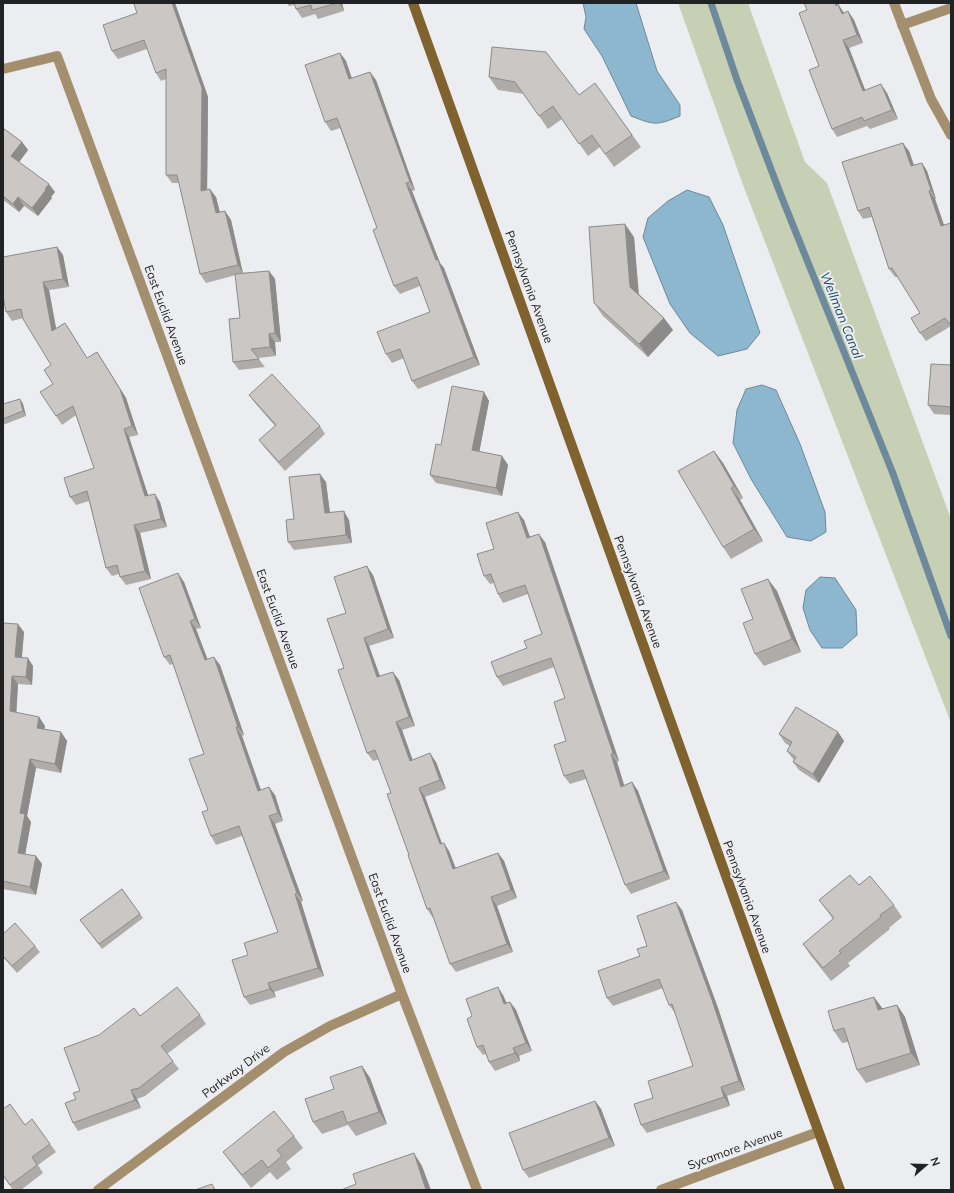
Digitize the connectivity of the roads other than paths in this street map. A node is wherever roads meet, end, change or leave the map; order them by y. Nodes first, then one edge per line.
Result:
1 (413, 3) edge
2 (894, 3) edge
3 (951, 8) edge
4 (902, 25) junction
5 (3, 69) edge
6 (951, 135) edge
7 (402, 994) junction
8 (818, 1132) junction
9 (98, 1190) edge
10 (477, 1190) edge
11 (661, 1190) edge
12 (840, 1190) edge

1 - 8 street, Pennsylvania Avenue
2 - 4 street
3 - 4 street
4 - 6 street
5 - 7 street, East Euclid Avenue
7 - 9 street, Parkway Drive
7 - 10 street, East Euclid Avenue
8 - 11 street, Sycamore Avenue
8 - 12 street, Pennsylvania Avenue

